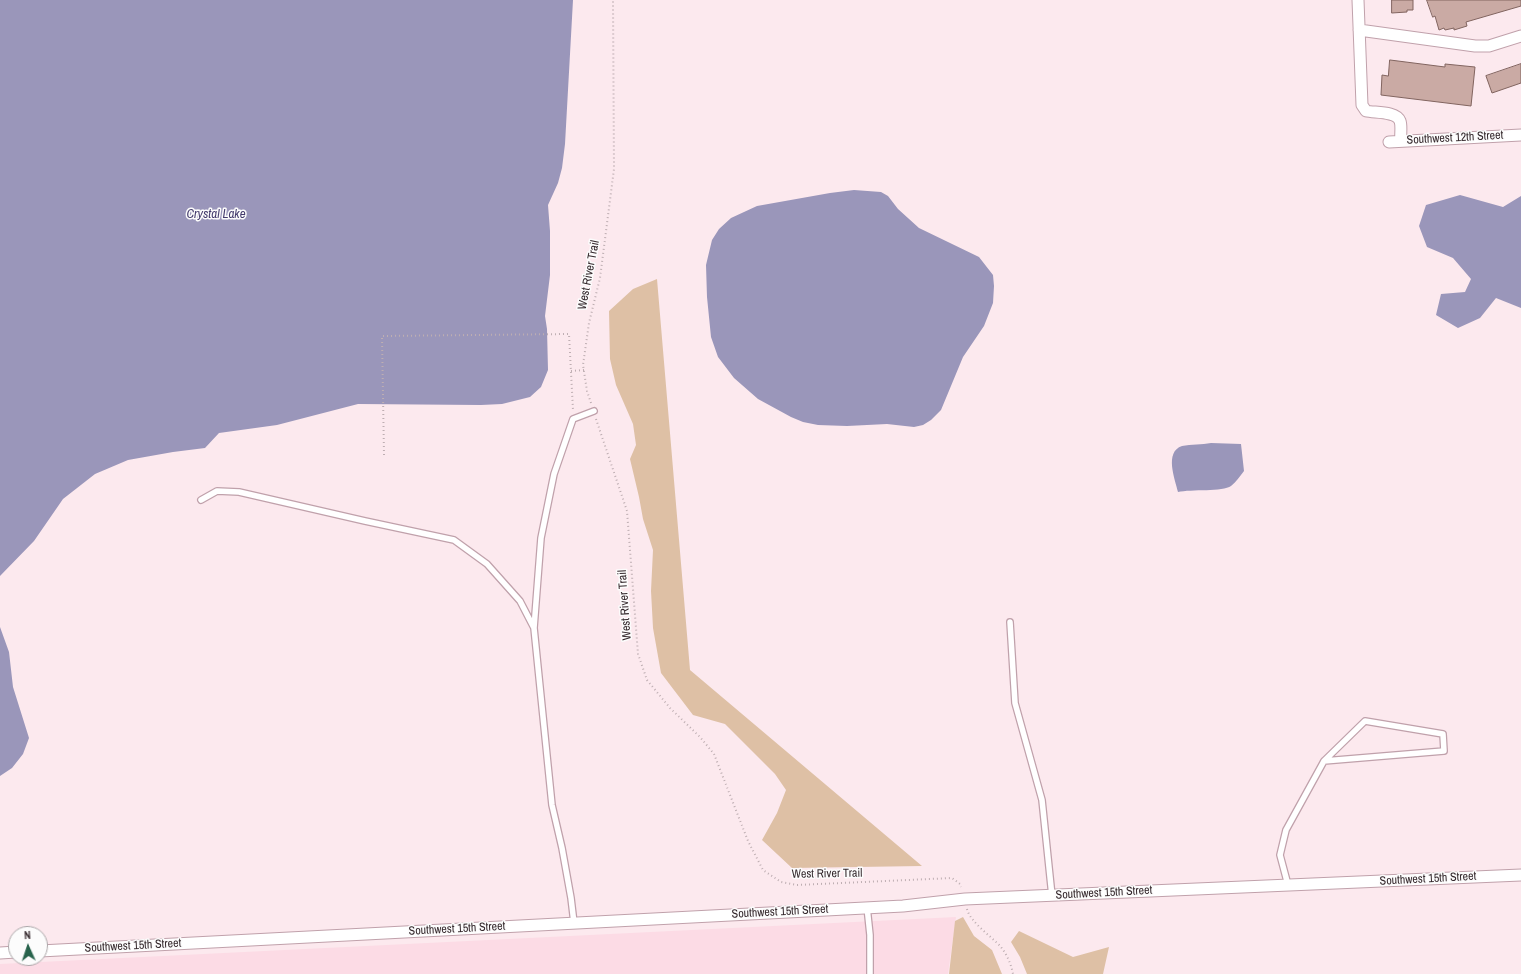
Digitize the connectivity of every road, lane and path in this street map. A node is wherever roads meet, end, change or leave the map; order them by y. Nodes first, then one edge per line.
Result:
1 (613, 0) edge
2 (1358, 0) edge
3 (1359, 30) junction
4 (1521, 36) edge
5 (1521, 135) edge
6 (1401, 141) junction
7 (1389, 142) dead end
8 (584, 370) junction
9 (571, 371) junction
10 (594, 411) junction
11 (573, 419) junction
12 (384, 455) dead end
13 (201, 500) dead end
14 (1010, 622) dead end
15 (534, 628) junction
16 (1324, 761) junction
17 (1521, 875) edge
18 (1288, 885) junction
19 (1052, 896) junction
20 (965, 899) junction
21 (867, 907) junction
22 (574, 923) junction
23 (48, 951) edge
24 (870, 974) edge
25 (1013, 974) edge

1 - 8 path, West River Trail
2 - 3 street
3 - 4 street
3 - 6 street
5 - 6 street, Southwest 12th Street
6 - 7 street, Southwest 12th Street
8 - 9 path
8 - 10 path, West River Trail
9 - 11 path
9 - 12 path
10 - 11 lane
10 - 20 path, West River Trail
11 - 15 lane
13 - 15 lane
14 - 19 lane
15 - 22 lane
16 - 16 lane
16 - 18 lane
17 - 18 street, Southwest 15th Street
18 - 19 street, Southwest 15th Street
19 - 20 street, Southwest 15th Street
20 - 21 street, Southwest 15th Street
20 - 25 path, West River Trail
21 - 22 street, Southwest 15th Street
21 - 24 lane
22 - 23 street, Southwest 15th Street

